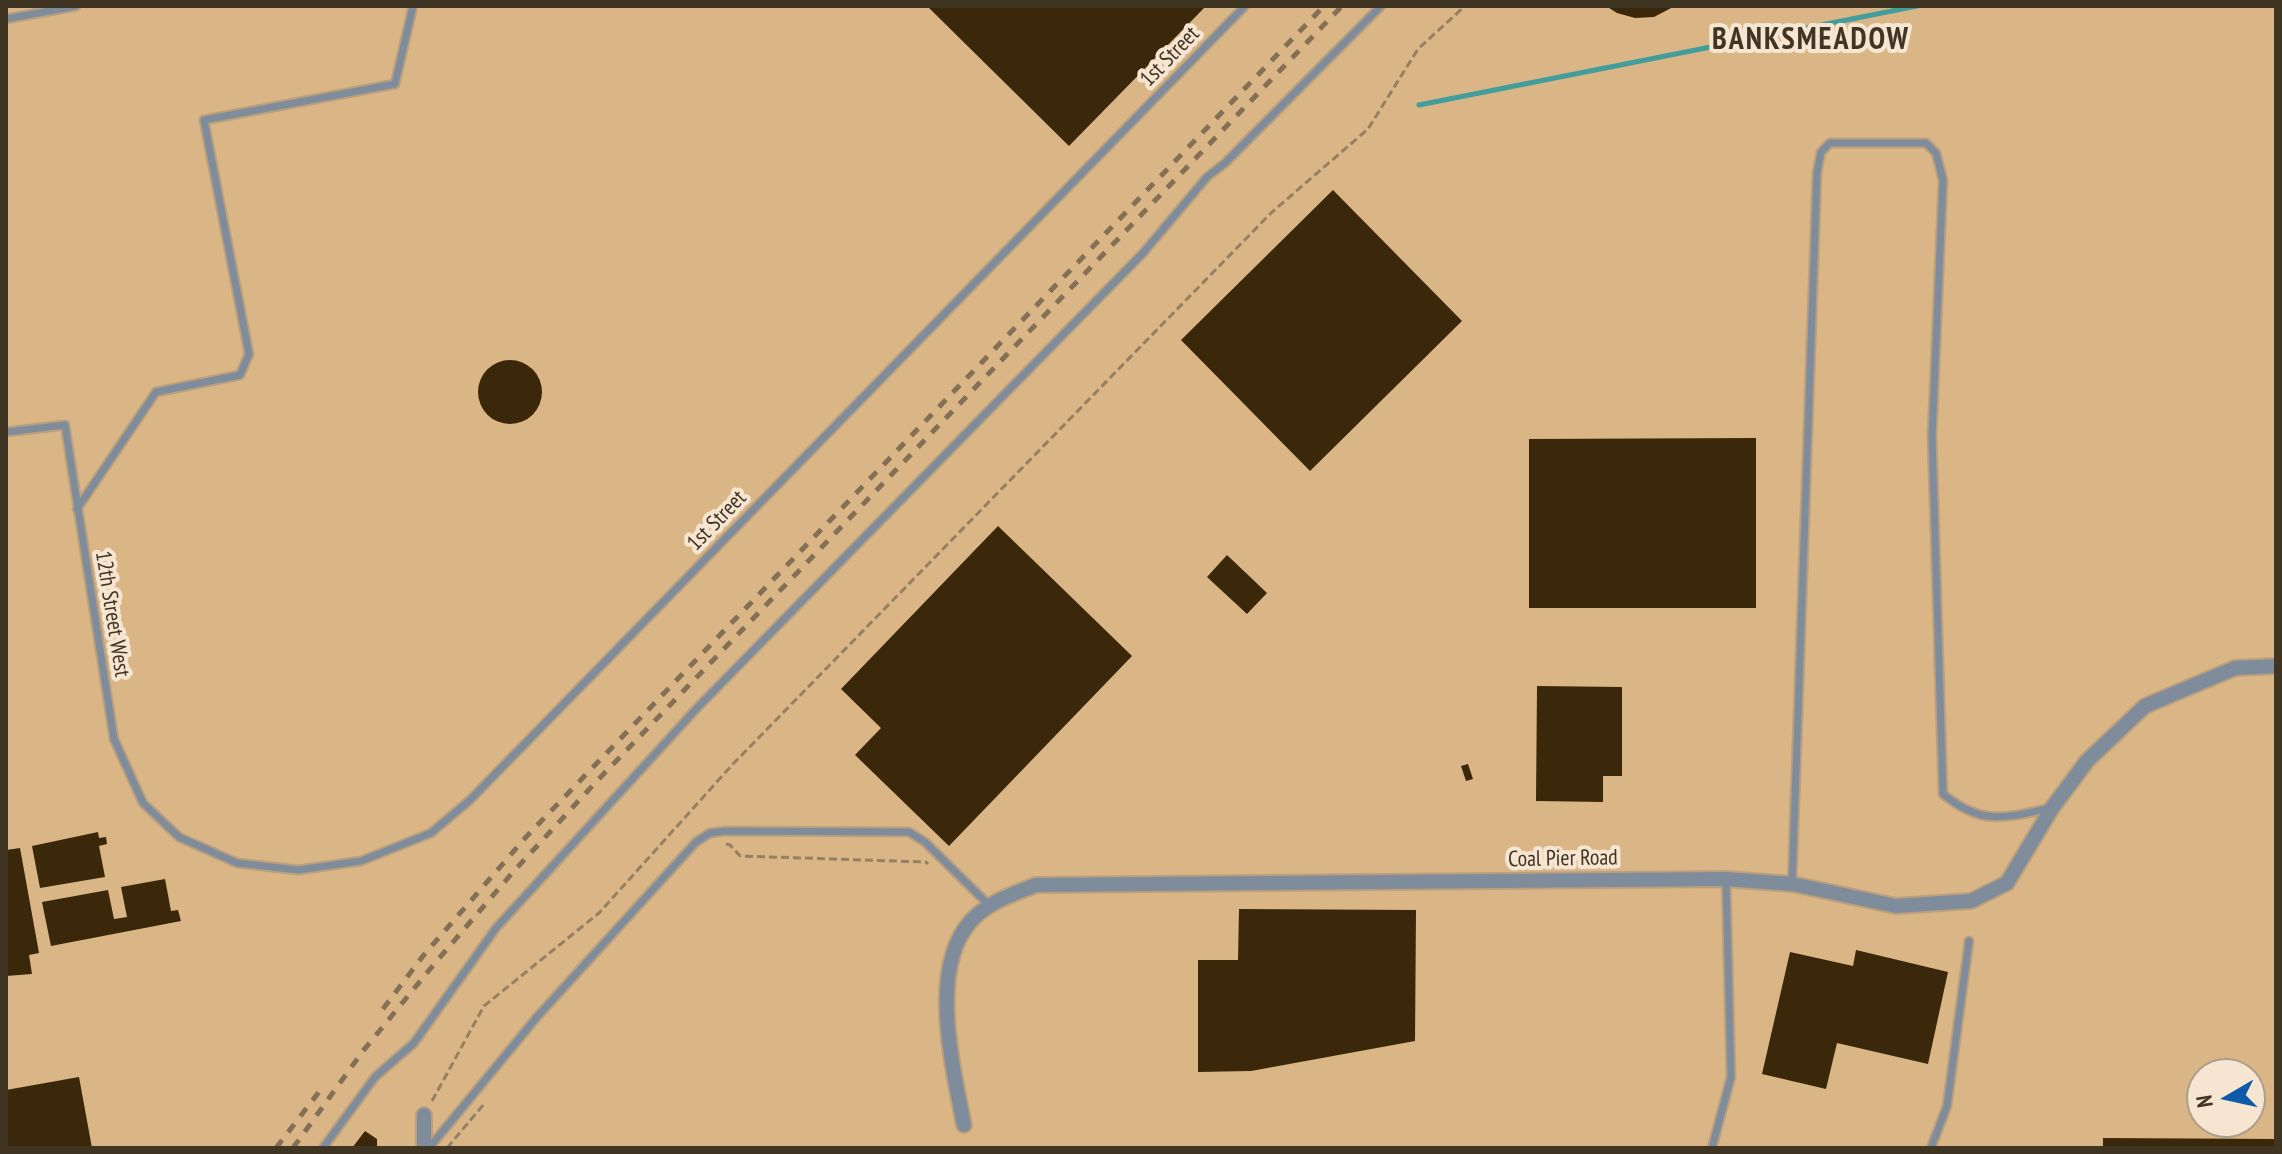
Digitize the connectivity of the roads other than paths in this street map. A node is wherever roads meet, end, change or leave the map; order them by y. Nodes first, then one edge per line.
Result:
1 (76, 6) edge
2 (413, 6) edge
3 (1245, 6) edge
4 (1381, 6) edge
5 (6, 19) edge
6 (6, 432) edge
7 (77, 509) junction
8 (2276, 666) edge
9 (143, 803) joint
10 (2052, 808) junction
11 (1726, 879) junction
12 (1792, 884) junction
13 (989, 905) junction
14 (1969, 941) dead end
15 (424, 1115) road end
16 (964, 1125) dead end
17 (323, 1148) edge
18 (427, 1148) edge
19 (1712, 1148) edge
20 (1931, 1148) edge

1 - 5 lane
2 - 7 lane
3 - 9 lane, 1st Street
4 - 17 lane
6 - 7 lane, 12th Street West
7 - 9 lane, 12th Street West
8 - 10 street, Coal Pier Road
10 - 12 street, Coal Pier Road
10 - 12 lane
11 - 12 street, Coal Pier Road
11 - 13 street, Coal Pier Road
11 - 19 lane
13 - 16 street, Coal Pier Road
13 - 18 lane
14 - 20 lane
15 - 18 street

